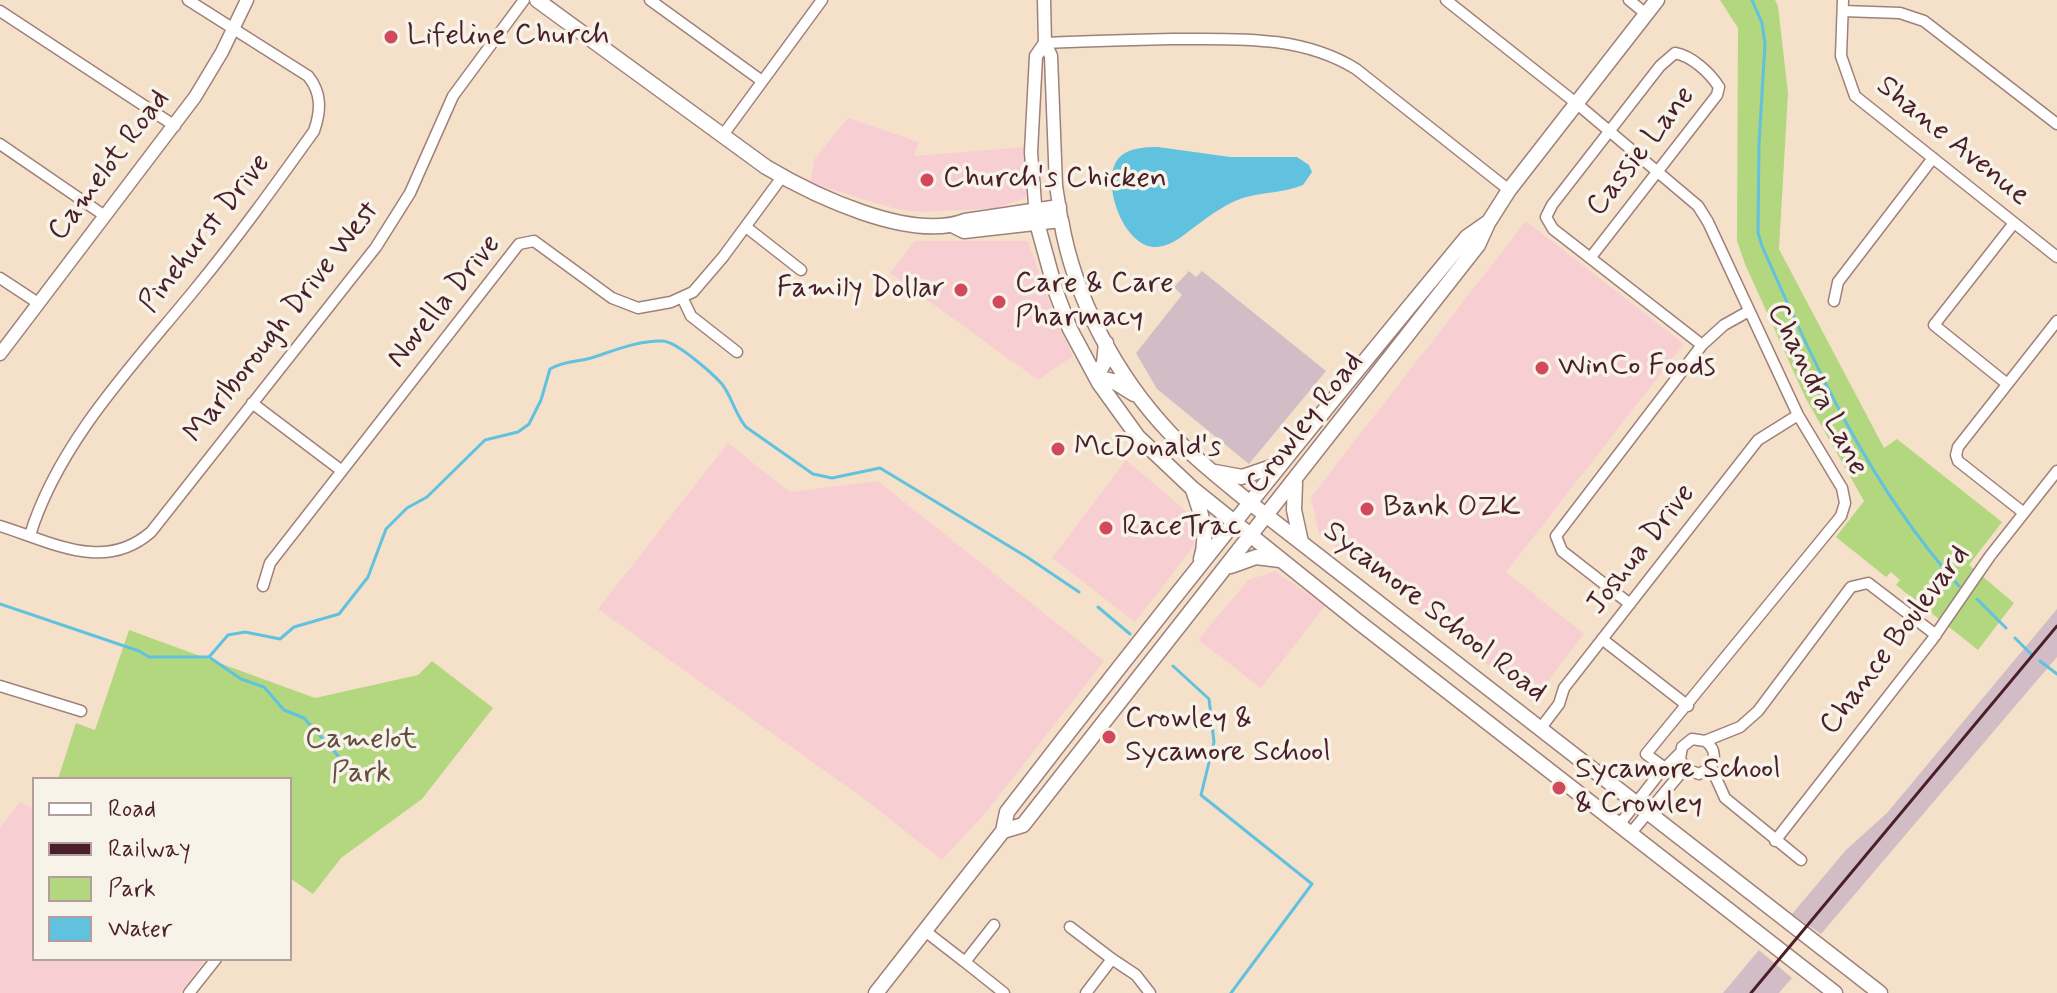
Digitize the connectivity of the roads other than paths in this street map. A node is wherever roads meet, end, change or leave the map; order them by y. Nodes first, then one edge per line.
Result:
1 (188, 0) edge
2 (247, 0) edge
3 (524, 0) edge
4 (537, 0) edge
5 (650, 0) edge
6 (822, 0) edge
7 (1044, 0) edge
8 (1446, 0) edge
9 (1629, 0) edge
10 (1657, 0) edge
11 (1843, 6) edge
12 (0, 11) edge
13 (1646, 14) junction
14 (233, 28) junction
15 (1045, 43) junction
16 (762, 81) junction
17 (1576, 103) junction
18 (2057, 124) edge
19 (175, 126) junction
20 (1608, 132) junction
21 (723, 135) junction
22 (0, 144) edge
23 (1933, 158) junction
24 (1658, 171) junction
25 (782, 177) junction
26 (1509, 190) junction
27 (1060, 213) junction
28 (105, 216) junction
29 (1036, 217) junction
30 (1488, 223) junction
31 (2014, 223) junction
32 (746, 227) junction
33 (1591, 257) junction
34 (2057, 257) edge
35 (1450, 258) junction
36 (801, 270) dead end
37 (0, 278) edge
38 (682, 297) junction
39 (1834, 301) dead end
40 (38, 303) junction
41 (1749, 311) junction
42 (2057, 321) edge
43 (1106, 342) junction
44 (1402, 343) junction
45 (1702, 345) junction
46 (737, 352) dead end
47 (0, 354) edge
48 (1096, 377) junction
49 (2006, 383) junction
50 (1143, 401) junction
51 (252, 403) junction
52 (1798, 415) junction
53 (1280, 464) junction
54 (342, 471) junction
55 (1211, 471) junction
56 (2057, 471) edge
57 (1295, 481) junction
58 (1193, 489) junction
59 (1249, 502) junction
60 (2024, 513) junction
61 (1267, 516) junction
62 (1233, 522) junction
63 (0, 526) edge
64 (30, 535) junction
65 (1251, 536) junction
66 (1301, 542) junction
67 (1281, 561) junction
68 (1198, 566) junction
69 (1227, 568) junction
70 (263, 586) dead end
71 (1630, 604) junction
72 (1936, 635) junction
73 (1602, 639) junction
74 (1433, 646) junction
75 (1416, 667) junction
76 (0, 686) edge
77 (1688, 706) junction
78 (81, 711) dead end
79 (1540, 729) junction
80 (1705, 741) junction
81 (1680, 753) junction
82 (1711, 767) junction
83 (1666, 769) junction
84 (1682, 773) junction
85 (1642, 808) junction
86 (1625, 829) junction
87 (1003, 831) junction
88 (1775, 841) junction
89 (1801, 860) dead end
90 (994, 925) dead end
91 (1070, 927) dead end
92 (925, 931) junction
93 (1112, 959) junction
94 (214, 961) edge
95 (965, 962) junction
96 (189, 993) edge
97 (876, 993) edge
98 (1004, 993) edge
99 (1086, 993) edge
100 (1150, 993) edge
101 (1835, 993) edge
102 (1880, 993) edge

1 - 14 street, Pinehurst Drive
2 - 14 street, Camelot Road
3 - 51 street, Marlborough Drive West
4 - 21 main road
5 - 16 street
6 - 16 street
7 - 15 street
8 - 17 street, Chandra Lane
9 - 13 street
10 - 13 main road, Crowley Road
11 - 18 street
11 - 23 street, Shane Avenue
12 - 19 street
13 - 17 main road, Crowley Road
14 - 19 street, Camelot Road
14 - 64 street, Pinehurst Drive
15 - 26 street
15 - 27 street
15 - 29 street
16 - 21 street
17 - 20 street, Chandra Lane
17 - 26 main road, Crowley Road
19 - 28 street, Camelot Road
20 - 24 street, Chandra Lane
20 - 24 street, Cassie Lane
20 - 33 street
21 - 25 main road
22 - 28 street
23 - 31 street, Shane Avenue
23 - 39 street
24 - 33 street, Cassie Lane
24 - 41 street, Chandra Lane
25 - 29 main road
25 - 32 street, Novella Drive
26 - 30 main road, Crowley Road
27 - 29 main road
27 - 43 main road, Sycamore School Road
28 - 40 street, Camelot Road
29 - 48 main road, Sycamore School Road
30 - 35 main road, Crowley Road
30 - 44 main road, Crowley Road
31 - 34 street, Shane Avenue
31 - 49 street
32 - 36 street
32 - 38 street, Novella Drive
33 - 45 street
35 - 44 main road
35 - 53 main road, Crowley Road
37 - 40 street
38 - 46 street
38 - 54 street, Novella Drive
40 - 47 street, Camelot Road
41 - 45 street
41 - 52 street, Chandra Lane
42 - 49 street
43 - 48 main road
43 - 50 main road, Sycamore School Road
44 - 57 main road, Crowley Road
45 - 71 street
48 - 50 main road
48 - 58 main road, Sycamore School Road
49 - 60 street
50 - 55 main road, Sycamore School Road
51 - 54 street
51 - 64 street, Marlborough Drive West
52 - 71 street, Joshua Drive
52 - 77 street, Chandra Lane
53 - 55 main road
53 - 59 main road, Crowley Road
54 - 70 street, Novella Drive
55 - 59 main road, Sycamore School Road
56 - 60 street, Chance Boulevard
57 - 61 main road, Crowley Road
57 - 66 main road
58 - 62 main road, Sycamore School Road
58 - 68 main road
59 - 61 main road, Sycamore School Road
59 - 62 main road, Crowley Road
60 - 72 street, Chance Boulevard
61 - 65 main road, Crowley Road
61 - 66 main road, Sycamore School Road
62 - 65 main road, Sycamore School Road
62 - 68 main road, Crowley Road
63 - 64 street, Marlborough Drive West
65 - 67 main road, Sycamore School Road
65 - 69 main road, Crowley Road
66 - 74 main road, Sycamore School Road
67 - 69 main road
67 - 75 main road, Sycamore School Road
68 - 87 main road, Crowley Road
69 - 87 main road, Crowley Road
71 - 73 street, Joshua Drive
72 - 80 street
72 - 88 street, Chance Boulevard
73 - 77 street
73 - 79 street, Joshua Drive
74 - 75 main road
74 - 79 main road, Sycamore School Road
75 - 86 main road, Sycamore School Road
76 - 78 street
77 - 83 street, Chandra Lane
79 - 85 main road, Sycamore School Road
80 - 81 street
80 - 82 street
81 - 83 street
81 - 84 street
82 - 84 street
82 - 88 street
83 - 84 street
83 - 85 street
84 - 85 street
85 - 86 street
85 - 102 main road, Sycamore School Road
86 - 101 main road, Sycamore School Road
87 - 92 main road, Crowley Road
88 - 89 street
90 - 95 street
91 - 93 street
92 - 95 street
92 - 97 main road, Crowley Road
93 - 99 street
93 - 100 street
94 - 96 street
95 - 98 street

